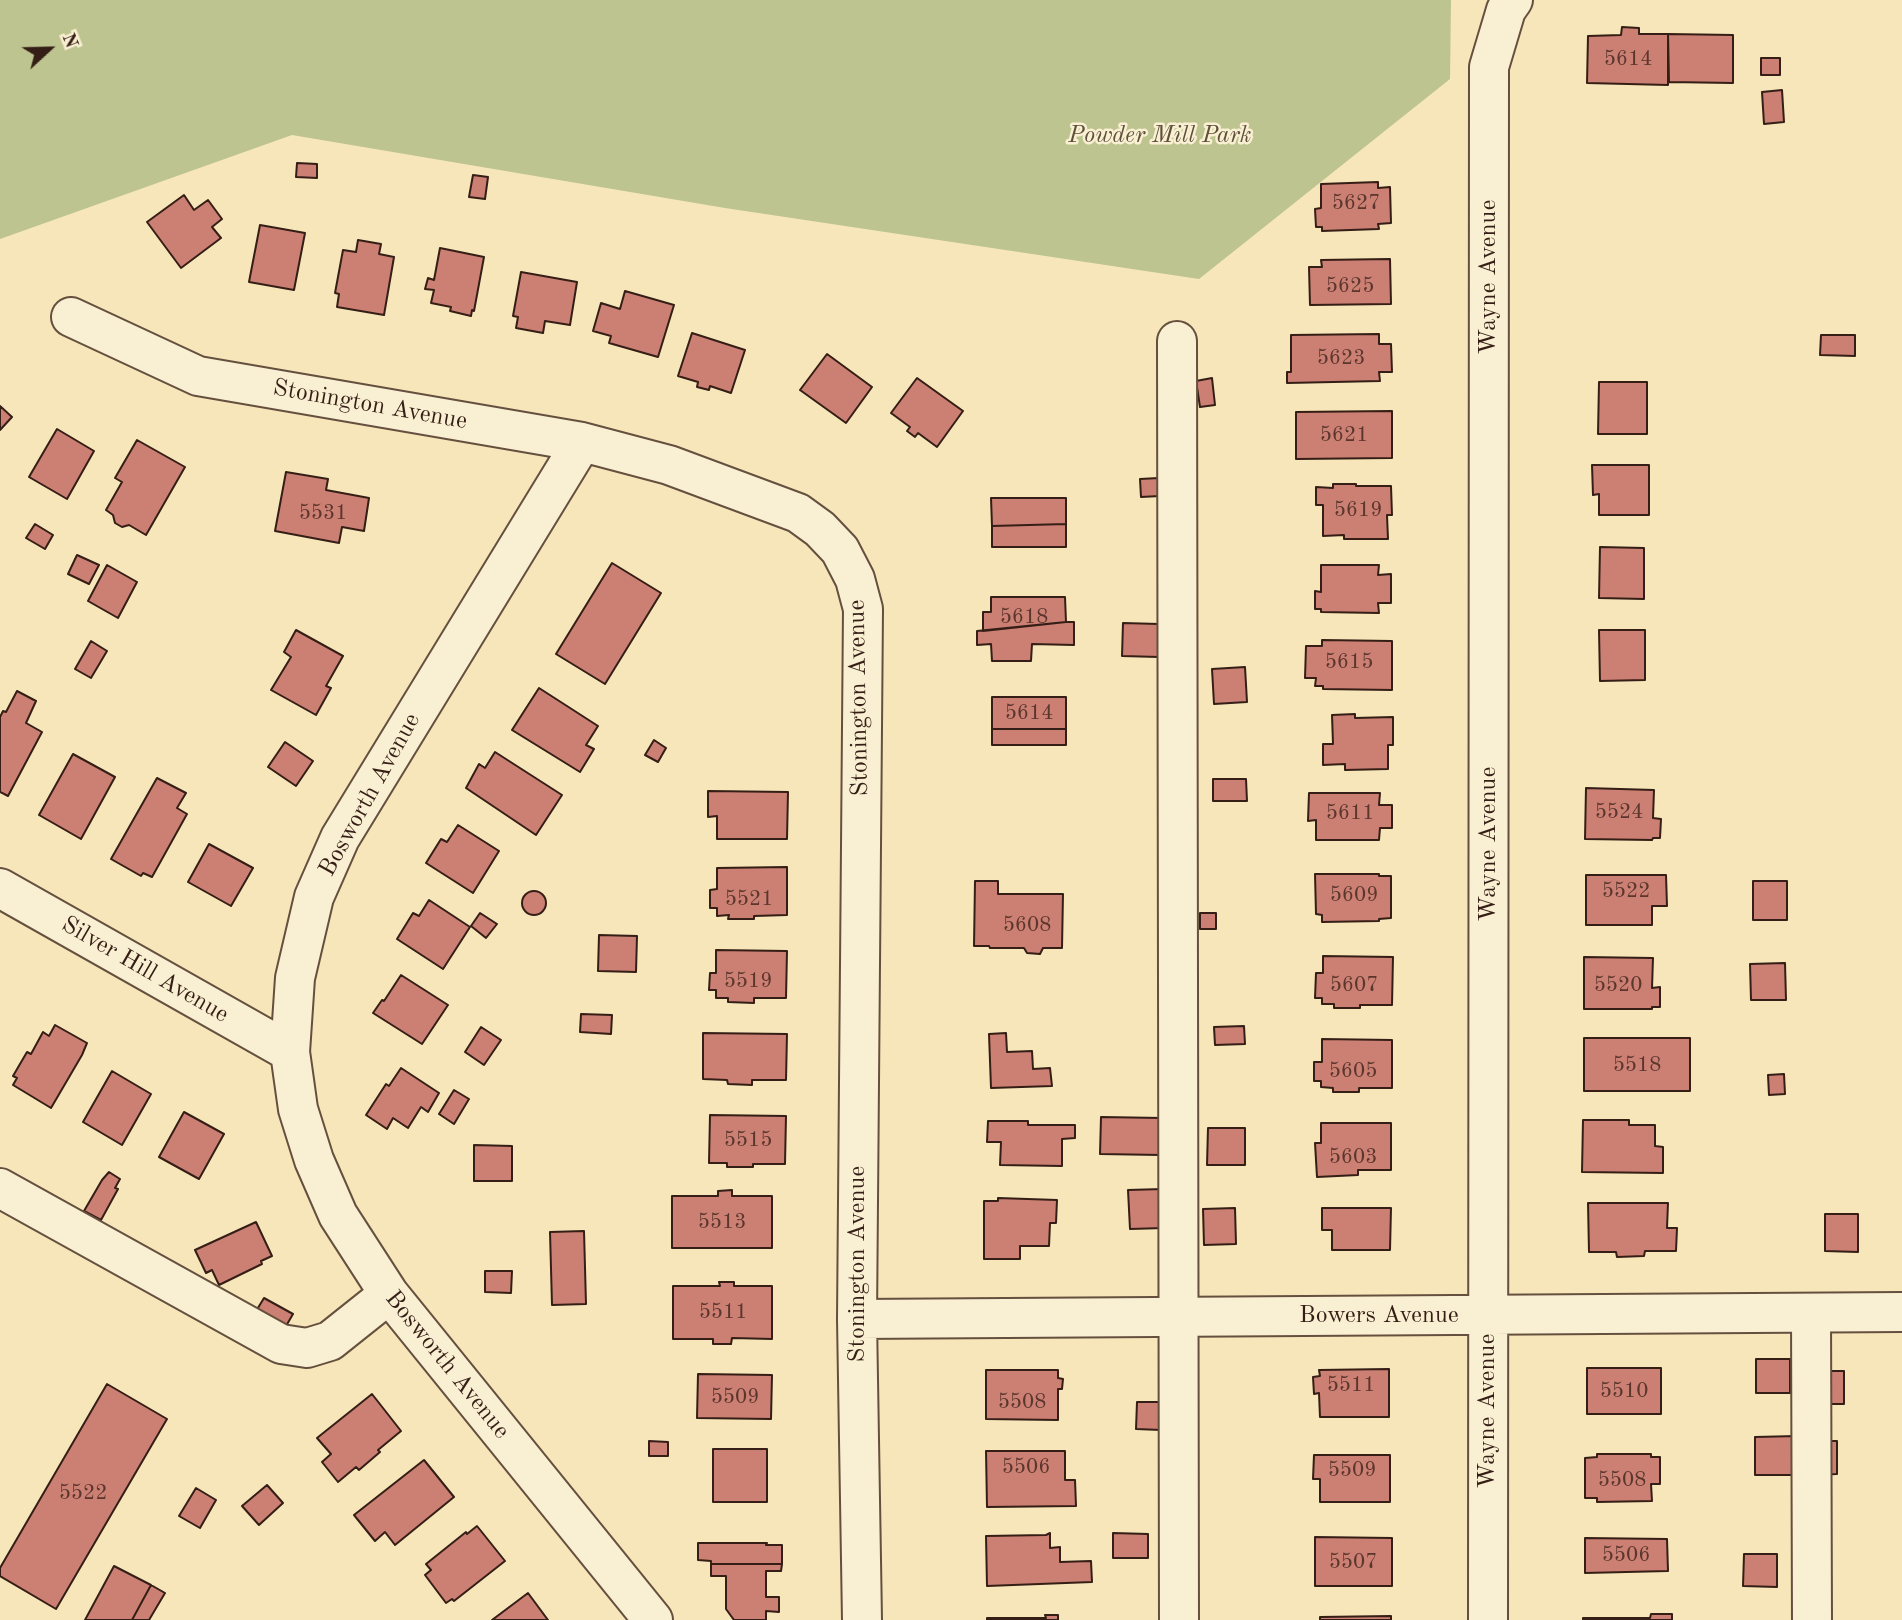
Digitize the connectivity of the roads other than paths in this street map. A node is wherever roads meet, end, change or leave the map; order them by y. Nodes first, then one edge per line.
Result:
1 (1513, 0) edge
2 (71, 317) dead end
3 (1177, 341) dead end
4 (582, 442) junction
5 (0, 888) edge
6 (290, 1052) junction
7 (0, 1188) edge
8 (389, 1294) junction
9 (1902, 1312) edge
10 (1811, 1313) junction
11 (1488, 1315) junction
12 (1178, 1317) junction
13 (857, 1319) junction
14 (653, 1620) edge
15 (862, 1620) edge
16 (1179, 1620) edge
17 (1488, 1620) edge
18 (1812, 1620) edge

1 - 11 street, Wayne Avenue
2 - 4 street, Stonington Avenue
3 - 12 street
4 - 6 street, Bosworth Avenue
4 - 13 street, Stonington Avenue
5 - 6 street, Silver Hill Avenue
6 - 8 street, Bosworth Avenue
7 - 8 street
8 - 14 street, Bosworth Avenue
9 - 10 street, Bowers Avenue
10 - 11 street, Bowers Avenue
10 - 18 street
11 - 12 street, Bowers Avenue
11 - 17 street, Wayne Avenue
12 - 13 street, Bowers Avenue
12 - 16 street
13 - 15 street, Stonington Avenue

